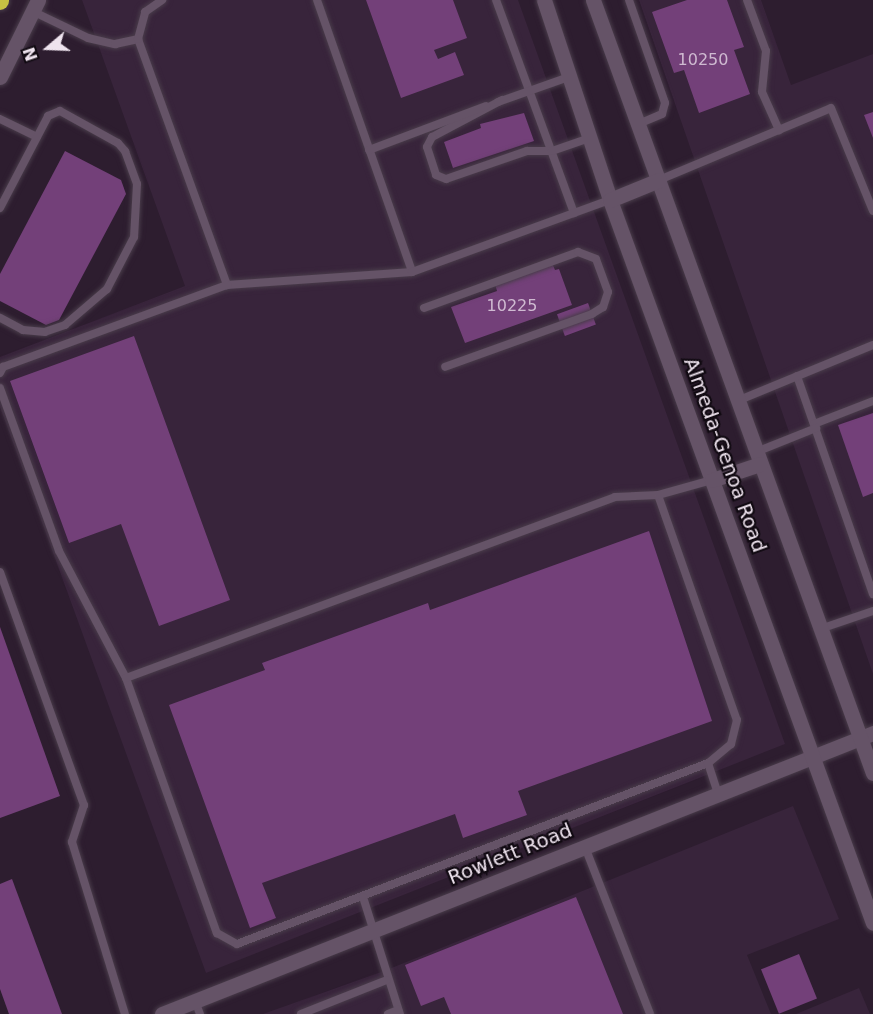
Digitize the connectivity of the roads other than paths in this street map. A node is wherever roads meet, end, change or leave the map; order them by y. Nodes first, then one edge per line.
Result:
1 (162, 0) edge
2 (317, 0) edge
3 (496, 0) edge
4 (543, 0) edge
5 (629, 0) edge
6 (747, 0) edge
7 (595, 1) edge
8 (35, 5) edge
9 (138, 39) junction
10 (569, 77) junction
11 (0, 78) edge
12 (530, 91) junction
13 (502, 100) junction
14 (0, 119) edge
15 (638, 124) junction
16 (778, 130) junction
17 (37, 137) junction
18 (589, 138) junction
19 (369, 150) junction
20 (552, 151) junction
21 (659, 180) junction
22 (610, 200) junction
23 (0, 208) edge
24 (873, 211) edge
25 (574, 213) junction
26 (412, 272) junction
27 (227, 285) junction
28 (424, 308) dead end
29 (0, 318) edge
30 (873, 345) edge
31 (445, 368) dead end
32 (0, 373) edge
33 (797, 376) junction
34 (0, 388) edge
35 (737, 401) junction
36 (873, 401) edge
37 (815, 426) junction
38 (758, 458) junction
39 (712, 480) junction
40 (658, 495) junction
41 (0, 572) edge
42 (873, 594) edge
43 (873, 611) edge
44 (820, 629) junction
45 (126, 678) junction
46 (866, 736) edge
47 (811, 757) junction
48 (708, 763) junction
49 (873, 773) edge
50 (718, 794) junction
51 (585, 847) junction
52 (363, 897) junction
53 (873, 923) edge
54 (374, 930) junction
55 (387, 981) junction
56 (198, 1007) edge
57 (399, 1012) edge
58 (125, 1014) edge
59 (162, 1014) edge
60 (301, 1014) edge
61 (388, 1014) edge
62 (650, 1014) edge

1 - 9 lane
2 - 19 lane
3 - 12 lane
4 - 10 main road, Almeda-Genoa Road
5 - 15 lane
6 - 16 lane
7 - 15 main road, Almeda-Genoa Road
8 - 9 lane
8 - 11 main road
9 - 27 lane
10 - 12 lane
10 - 18 main road, Almeda-Genoa Road
12 - 13 lane
12 - 20 lane
13 - 19 lane
13 - 20 lane
14 - 17 lane
15 - 21 main road, Almeda-Genoa Road
16 - 21 lane
16 - 24 lane
17 - 23 lane
17 - 29 lane
18 - 20 lane
18 - 22 main road, Almeda-Genoa Road
19 - 26 lane
20 - 25 lane
21 - 22 main road
21 - 35 main road, Almeda-Genoa Road
22 - 25 lane
22 - 39 main road, Almeda-Genoa Road
25 - 26 lane
26 - 27 lane
27 - 32 lane
28 - 31 lane
30 - 33 lane
33 - 35 lane
33 - 37 lane
34 - 45 lane
35 - 38 main road, Almeda-Genoa Road
36 - 37 lane
37 - 38 lane
37 - 42 lane
38 - 39 main road
38 - 44 main road, Almeda-Genoa Road
39 - 40 lane
39 - 47 main road, Almeda-Genoa Road
40 - 45 lane
40 - 48 lane
41 - 58 lane
43 - 44 lane
44 - 46 main road, Almeda-Genoa Road
45 - 52 lane
46 - 47 main road, Rowlett Road
46 - 49 main road, Almeda-Genoa Road
47 - 50 main road, Rowlett Road
47 - 53 main road, Almeda-Genoa Road
48 - 50 lane
48 - 52 lane
50 - 51 main road, Rowlett Road
51 - 54 main road, Rowlett Road
51 - 62 lane
52 - 54 lane
54 - 55 lane
54 - 56 main road, Rowlett Road
55 - 57 lane
55 - 60 lane
56 - 59 main road, Rowlett Road
57 - 61 lane

